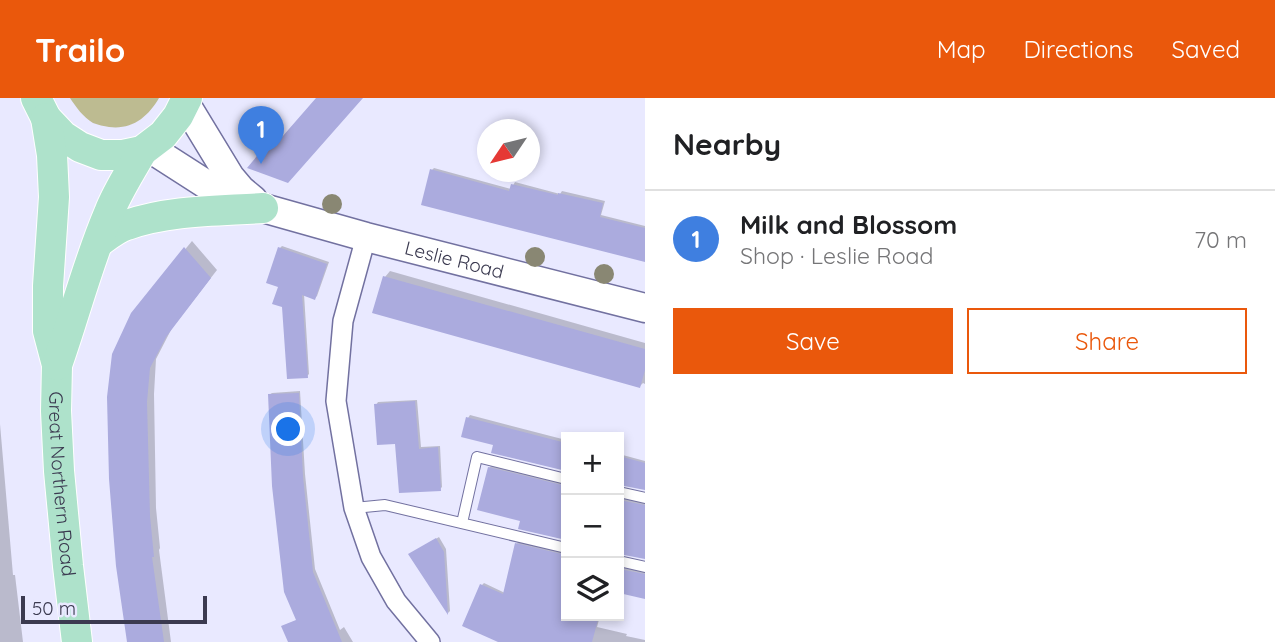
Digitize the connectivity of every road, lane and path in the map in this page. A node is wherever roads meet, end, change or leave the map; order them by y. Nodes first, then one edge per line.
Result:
1 (186, 101) edge
2 (41, 108) edge
3 (145, 149) junction
4 (263, 208) junction
5 (366, 237) junction
6 (99, 242) junction
7 (645, 308) edge
8 (57, 365) junction
9 (561, 478) edge
10 (624, 493) edge
11 (645, 498) edge
12 (354, 508) junction
13 (462, 523) junction
14 (561, 547) edge
15 (624, 562) edge
16 (645, 567) edge
17 (77, 642) edge
18 (430, 642) edge

1 - 3 main road, Great Northern Road
1 - 4 street, Leslie Road
2 - 3 main road
2 - 8 main road, Great Northern Road
3 - 4 street, Leslie Road
3 - 6 main road, Great Northern Road
4 - 5 street, Leslie Road
4 - 6 main road
5 - 7 street, Leslie Road
5 - 12 street
6 - 8 main road, Great Northern Road
8 - 17 main road, Great Northern Road
9 - 13 lane
10 - 11 lane
12 - 13 lane
12 - 18 street
13 - 14 lane
15 - 16 lane

